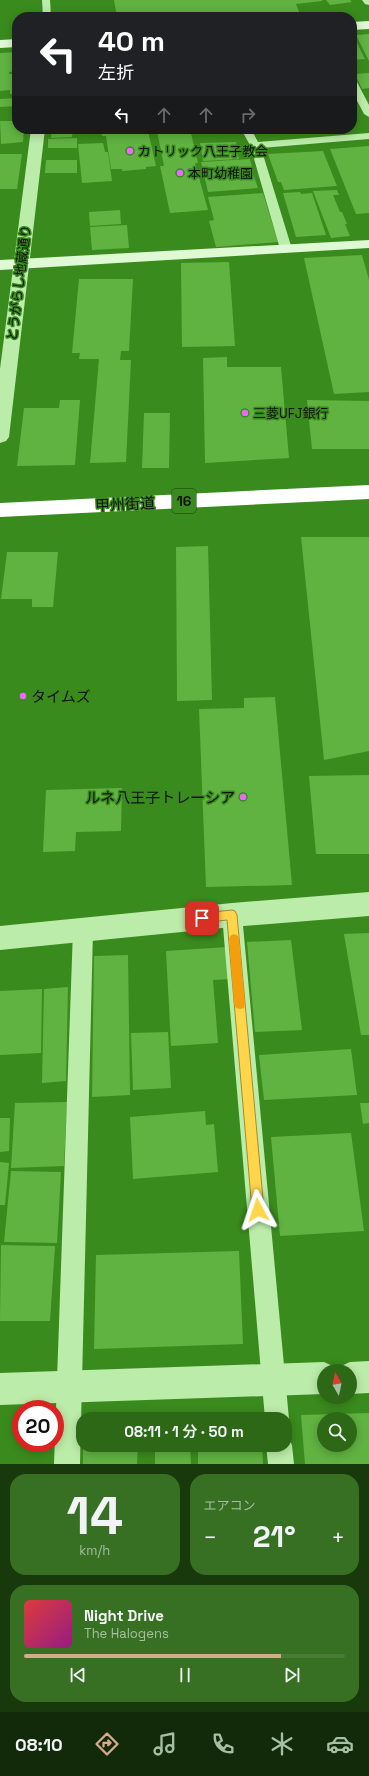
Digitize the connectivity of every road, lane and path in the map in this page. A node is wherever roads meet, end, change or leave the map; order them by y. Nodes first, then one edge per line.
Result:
1 (46, 0) edge
2 (47, 12) edge
3 (369, 25) edge
4 (357, 26) edge
5 (12, 43) edge
6 (0, 44) edge
7 (357, 91) edge
8 (369, 114) edge
9 (37, 134) edge
10 (249, 134) edge
11 (369, 136) edge
12 (255, 145) junction
13 (369, 244) edge
14 (286, 249) junction
15 (21, 264) junction
16 (0, 265) edge
17 (0, 437) edge
18 (369, 492) edge
19 (0, 510) edge
20 (369, 904) edge
21 (232, 915) junction
22 (83, 930) junction
23 (0, 938) edge
24 (369, 1377) edge
25 (317, 1378) edge
26 (357, 1378) edge
27 (274, 1380) junction
28 (69, 1386) junction
29 (0, 1389) edge
30 (276, 1412) edge
31 (280, 1452) edge
32 (67, 1464) edge
33 (281, 1464) edge

1 - 2 lane
3 - 4 street
5 - 6 street
7 - 8 lane
9 - 15 street, とうがらし地蔵通り
10 - 12 lane
11 - 12 lane
12 - 14 lane
13 - 14 street
14 - 15 street
15 - 16 street
15 - 17 street, とうがらし地蔵通り
18 - 19 highway, 甲州街道 / 16
20 - 21 street
21 - 22 street
21 - 27 lane
22 - 23 street
22 - 28 lane
24 - 26 street
25 - 27 street
27 - 28 street
27 - 30 lane
28 - 29 street
28 - 32 lane
31 - 33 lane

